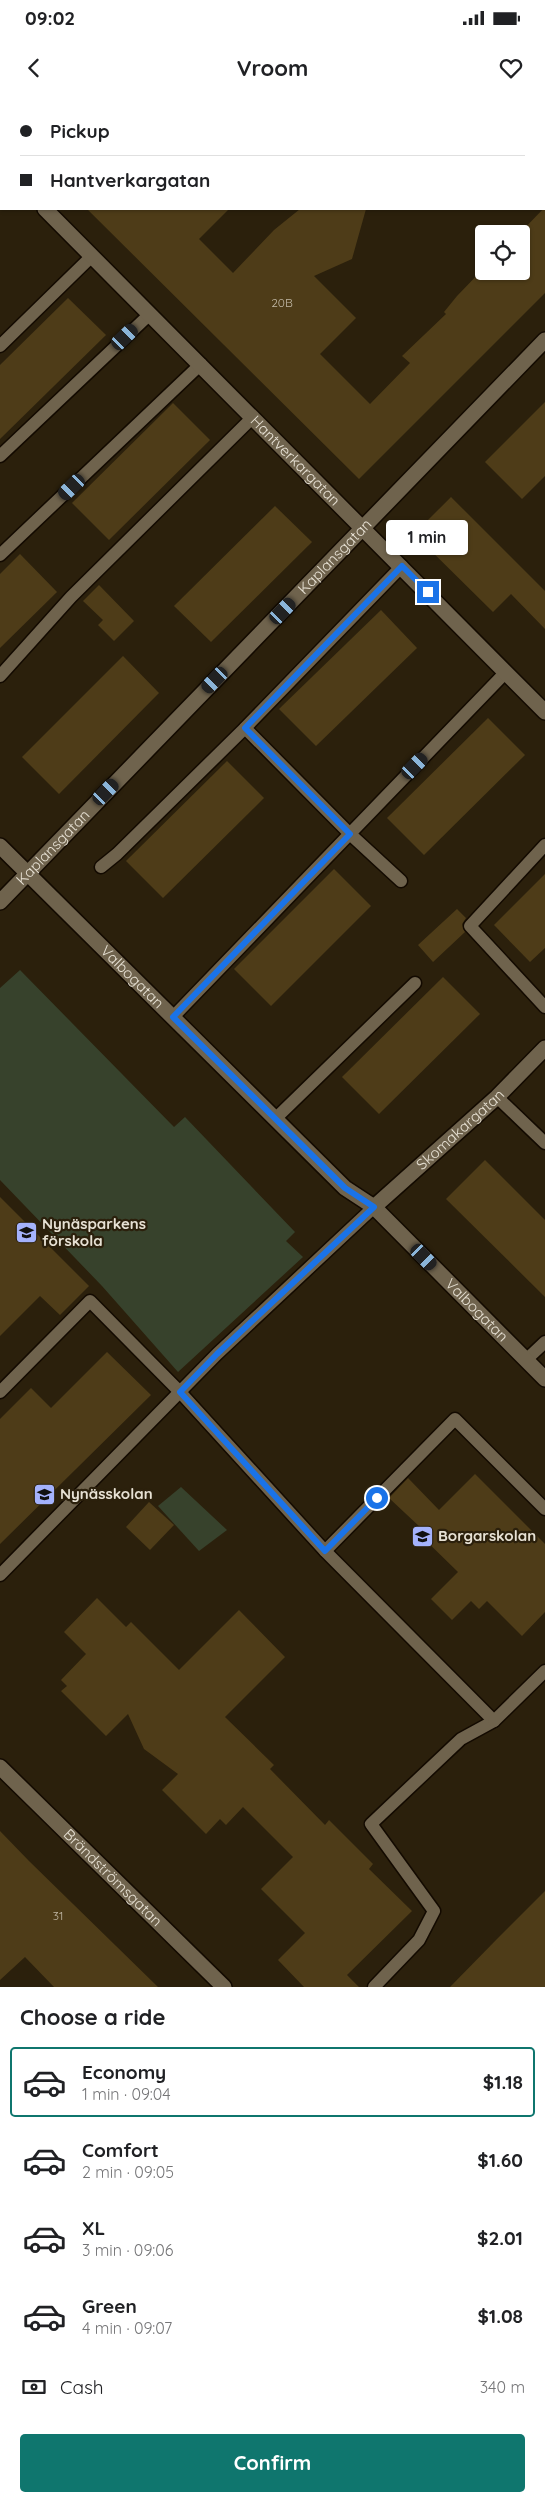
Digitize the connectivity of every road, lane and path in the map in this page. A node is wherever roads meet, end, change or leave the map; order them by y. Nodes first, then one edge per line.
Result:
1 (46, 210) edge
2 (92, 256) junction
3 (150, 314) junction
4 (545, 340) edge
5 (0, 346) edge
6 (201, 364) junction
7 (253, 417) junction
8 (0, 456) edge
9 (364, 527) junction
10 (0, 555) edge
11 (402, 566) junction
12 (506, 672) junction
13 (0, 676) edge
14 (545, 712) edge
15 (245, 728) junction
16 (350, 834) junction
17 (545, 845) edge
18 (0, 846) edge
19 (102, 867) dead end
20 (28, 873) junction
21 (402, 881) dead end
22 (0, 902) edge
23 (415, 983) dead end
24 (545, 1007) edge
25 (173, 1017) junction
26 (545, 1048) edge
27 (497, 1096) junction
28 (275, 1119) junction
29 (545, 1143) edge
30 (374, 1207) junction
31 (545, 1342) edge
32 (527, 1359) junction
33 (545, 1379) edge
34 (0, 1392) edge
35 (180, 1392) junction
36 (545, 1510) edge
37 (325, 1551) junction
38 (0, 1575) edge
39 (545, 1671) edge
40 (494, 1721) junction
41 (0, 1767) edge
42 (224, 1987) edge
43 (374, 1987) edge

1 - 2 street, Hantverkargatan
2 - 3 street, Hantverkargatan
2 - 5 lane
3 - 6 street, Hantverkargatan
3 - 8 lane
4 - 9 street, Kaplansgatan
6 - 7 street, Hantverkargatan
6 - 10 lane
7 - 9 street, Hantverkargatan
7 - 13 lane
9 - 11 street, Hantverkargatan
9 - 20 street, Kaplansgatan
11 - 12 street, Hantverkargatan
11 - 15 lane
12 - 14 street, Hantverkargatan
12 - 16 lane
15 - 16 lane
15 - 19 lane
16 - 21 lane
16 - 25 lane
17 - 24 lane
18 - 20 street, Valbogatan
20 - 22 street, Kaplansgatan
20 - 25 street, Valbogatan
23 - 28 lane
25 - 28 street, Valbogatan
26 - 27 street, Skomakargatan
27 - 29 lane
27 - 30 street, Skomakargatan
28 - 30 street, Valbogatan
30 - 32 street, Valbogatan
30 - 35 lane
31 - 32 lane
32 - 33 street, Valbogatan
34 - 35 lane
35 - 37 lane
35 - 38 lane
36 - 37 lane
37 - 40 lane
39 - 40 lane
40 - 43 lane
41 - 42 street, Brändströmsgatan

